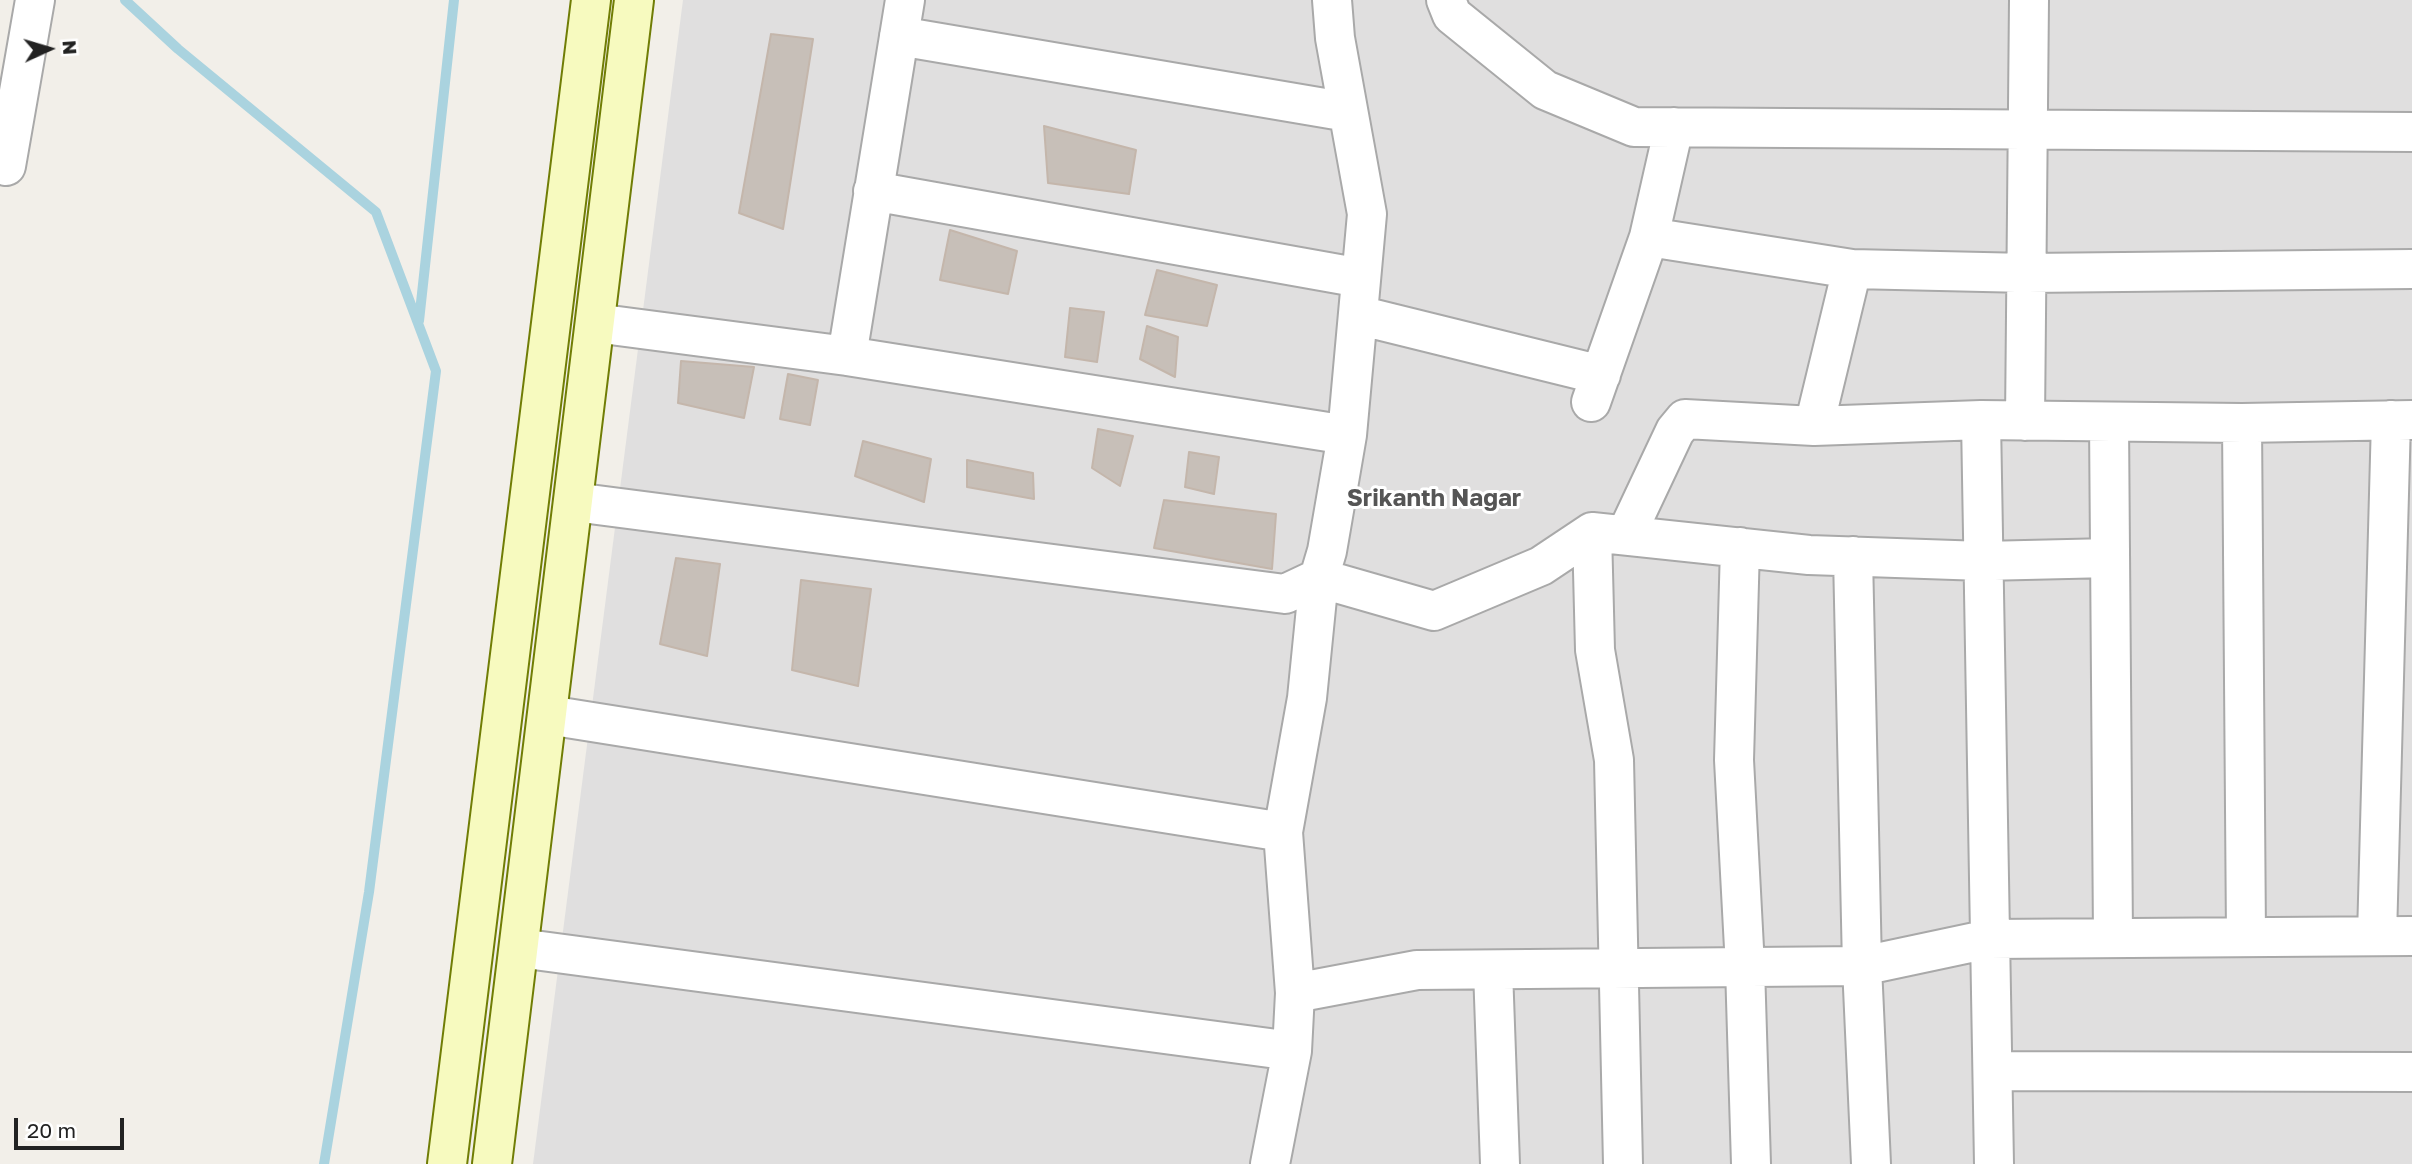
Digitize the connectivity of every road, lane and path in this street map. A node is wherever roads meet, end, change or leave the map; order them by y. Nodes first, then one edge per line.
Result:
1 (35, 0) edge
2 (591, 0) edge
3 (634, 0) edge
4 (1332, 0) edge
5 (1446, 0) edge
6 (2029, 0) edge
7 (902, 18) edge
8 (1348, 111) junction
9 (1674, 127) junction
10 (2028, 130) junction
11 (2412, 132) edge
12 (2, 175) edge
13 (873, 191) junction
14 (1649, 237) junction
15 (1852, 269) junction
16 (2412, 269) edge
17 (2026, 272) junction
18 (1359, 297) junction
19 (595, 323) junction
20 (847, 356) junction
21 (1981, 420) junction
22 (2402, 420) edge
23 (2025, 421) junction
24 (2109, 422) junction
25 (2242, 423) junction
26 (1814, 426) junction
27 (1348, 435) junction
28 (574, 502) junction
29 (1609, 534) junction
30 (1740, 547) junction
31 (1853, 556) junction
32 (2110, 558) junction
33 (1983, 561) junction
34 (1319, 578) junction
35 (548, 715) junction
36 (1283, 832) junction
37 (2394, 936) edge
38 (2246, 937) junction
39 (2113, 938) junction
40 (1989, 939) junction
41 (519, 948) junction
42 (1862, 966) junction
43 (1745, 967) junction
44 (1618, 969) junction
45 (1493, 970) junction
46 (1295, 993) junction
47 (1292, 1051) junction
48 (1993, 1071) junction
49 (2412, 1072) edge
50 (447, 1164) edge
51 (492, 1164) edge
52 (1270, 1164) edge
53 (1500, 1164) edge
54 (1623, 1164) edge
55 (1751, 1164) edge
56 (1871, 1164) edge
57 (1994, 1164) edge

1 - 12 street
2 - 50 street
3 - 19 street
4 - 8 street
5 - 9 street
6 - 10 street
7 - 8 street
7 - 13 street
8 - 18 street
9 - 10 street
9 - 14 street
10 - 11 street
10 - 17 street
13 - 18 street
13 - 20 street
14 - 15 street
14 - 18 street
15 - 17 street
15 - 26 street
16 - 17 street
17 - 23 street
18 - 27 street
19 - 20 street
19 - 28 street
20 - 27 street
21 - 23 street
21 - 26 street
21 - 33 street
22 - 25 street
22 - 37 street
23 - 24 street
24 - 25 street
24 - 32 street
25 - 38 street
26 - 29 street
27 - 34 street
28 - 34 street
28 - 35 street
29 - 30 street
29 - 34 street
29 - 44 street
30 - 31 street
30 - 43 street
31 - 33 street
31 - 42 street
32 - 33 street
32 - 39 street
33 - 40 street
34 - 36 street
35 - 36 street
35 - 41 street
36 - 46 street
37 - 38 street
38 - 39 street
39 - 40 street
40 - 42 street
40 - 48 street
41 - 47 street
41 - 51 street
42 - 43 street
42 - 56 street
43 - 44 street
43 - 55 street
44 - 45 street
44 - 54 street
45 - 46 street
45 - 53 street
46 - 47 street
47 - 52 street
48 - 49 street
48 - 57 street

